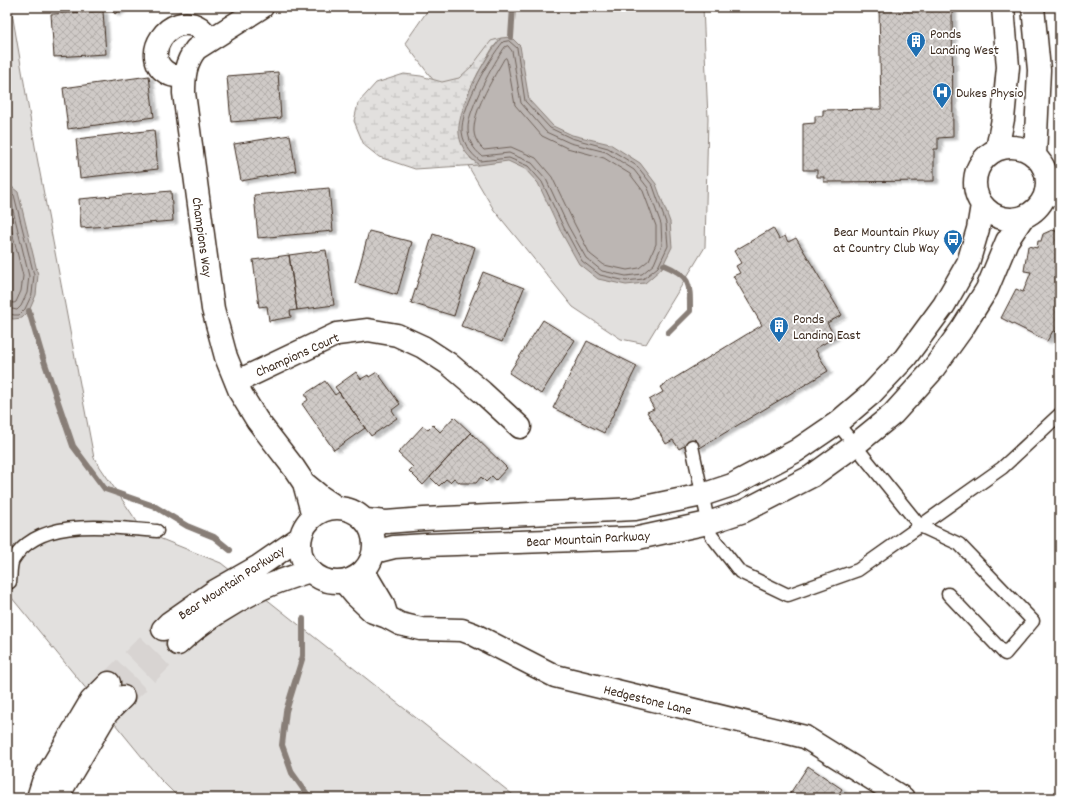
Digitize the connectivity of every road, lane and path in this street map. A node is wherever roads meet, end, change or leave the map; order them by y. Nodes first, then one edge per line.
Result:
1 (262, 7) edge
2 (1003, 7) edge
3 (1033, 7) edge
4 (210, 40) junction
5 (184, 77) junction
6 (997, 149) junction
7 (1035, 156) junction
8 (1053, 194) edge
9 (982, 205) junction
10 (1023, 217) junction
11 (236, 382) junction
12 (1060, 414) edge
13 (837, 423) junction
14 (520, 428) dead end
15 (855, 445) junction
16 (692, 446) dead end
17 (304, 483) junction
18 (702, 495) junction
19 (336, 507) junction
20 (313, 516) junction
21 (366, 520) junction
22 (708, 524) junction
23 (920, 526) junction
24 (157, 532) dead end
25 (301, 537) junction
26 (374, 552) junction
27 (310, 571) junction
28 (364, 572) junction
29 (10, 582) dead end
30 (344, 582) junction
31 (948, 594) dead end
32 (387, 616) junction
33 (38, 798) edge
34 (60, 798) edge
35 (903, 798) edge

1 - 4 street, Champions Way
2 - 6 street
3 - 7 street
4 - 5 street, Champions Way
4 - 5 street
5 - 11 street, Champions Way
6 - 7 street
6 - 9 street
7 - 8 street
8 - 10 street
9 - 10 street
9 - 13 street, Bear Mountain Parkway
10 - 15 street, Bear Mountain Parkway
11 - 14 street, Champions Court
11 - 17 street, Champions Way
12 - 23 lane
13 - 15 lane
13 - 18 street, Bear Mountain Parkway
15 - 22 street, Bear Mountain Parkway
15 - 23 lane
16 - 18 lane
17 - 19 street, Champions Way
17 - 20 street, Champions Way
18 - 21 street, Bear Mountain Parkway
18 - 22 lane
19 - 20 street
19 - 21 street
20 - 25 street
21 - 26 street
22 - 23 lane
22 - 26 street, Bear Mountain Parkway
23 - 31 lane
24 - 29 lane
25 - 27 street
25 - 27 street, Bear Mountain Parkway
26 - 28 street
27 - 30 street
28 - 30 street
28 - 32 street
30 - 32 street, Hedgestone Lane
32 - 35 street, Hedgestone Lane
33 - 34 street

